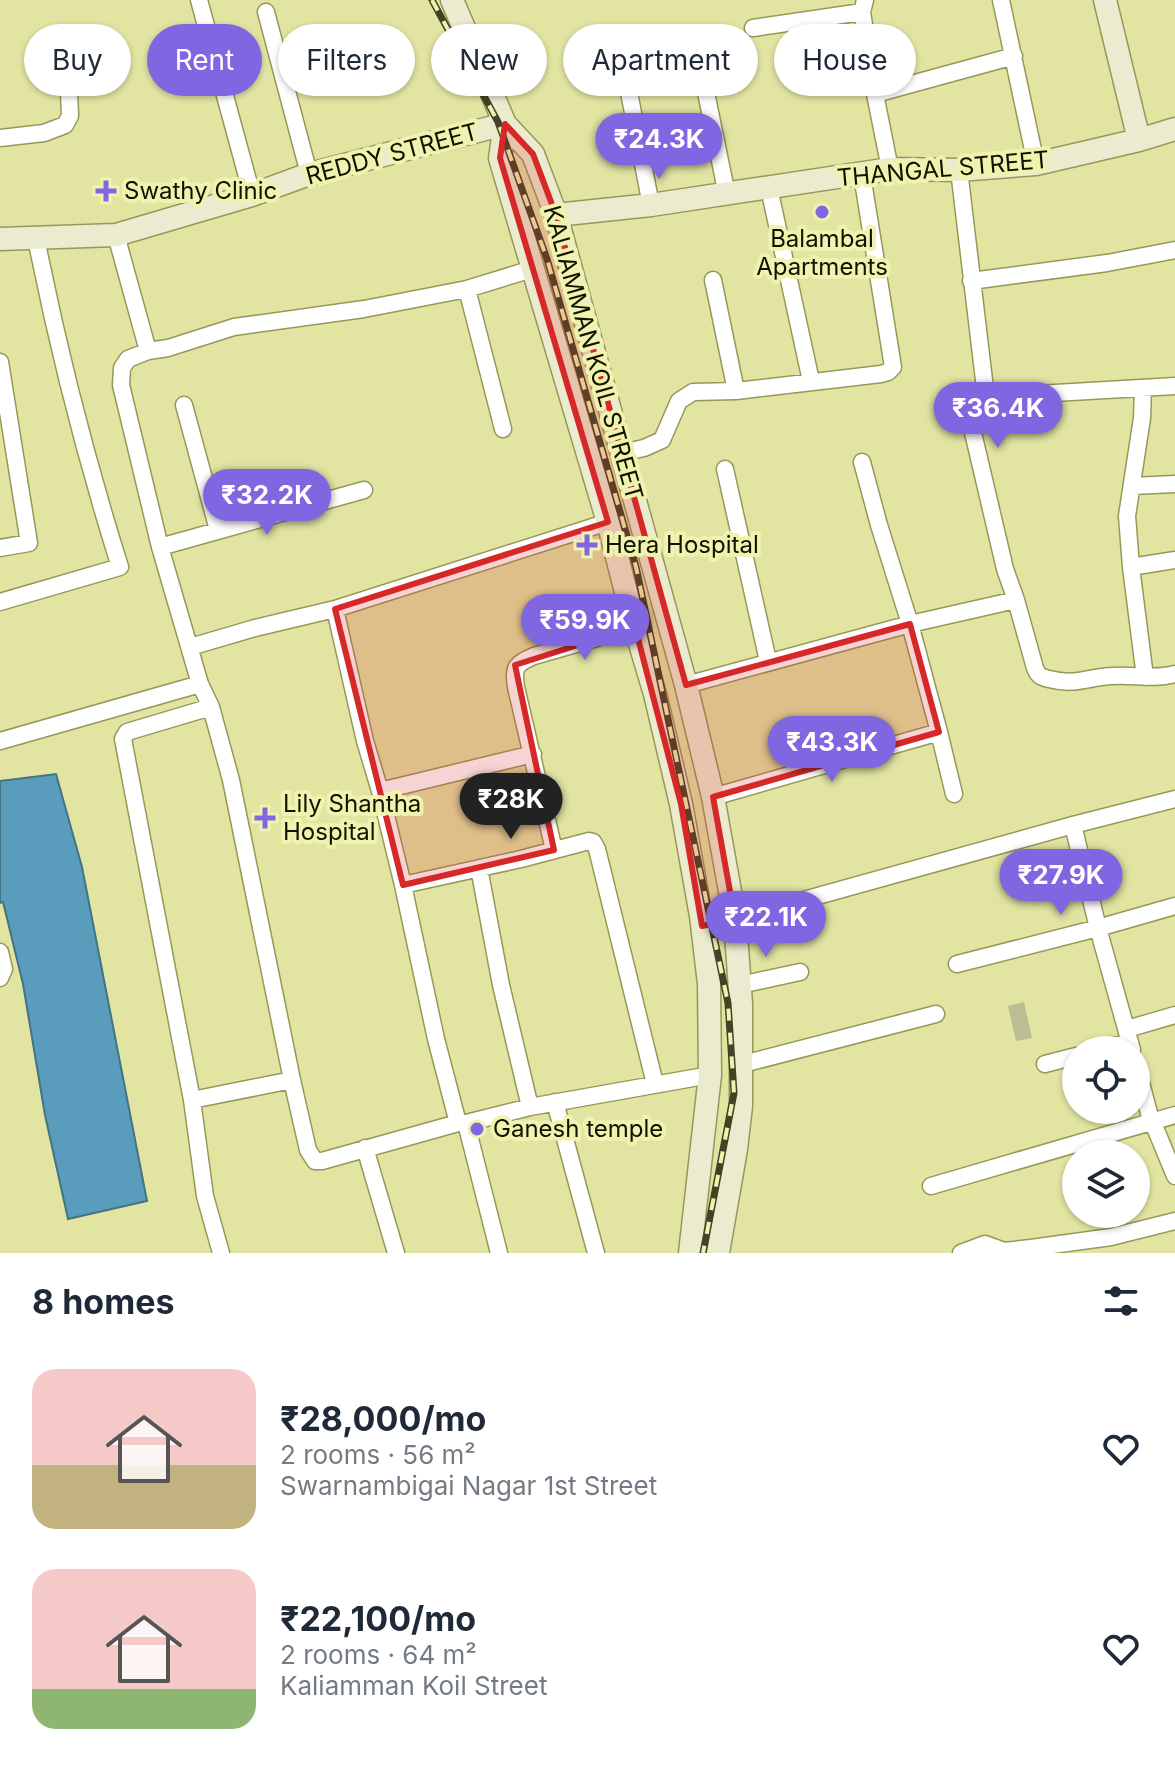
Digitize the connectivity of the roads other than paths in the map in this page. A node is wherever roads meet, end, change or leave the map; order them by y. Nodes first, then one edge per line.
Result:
1 (199, 0) edge
2 (452, 0) edge
3 (1001, 0) edge
4 (1105, 0) edge
5 (863, 6) edge
6 (266, 12) dead end
7 (758, 27) edge
8 (1014, 56) junction
9 (916, 83) edge
10 (69, 96) edge
11 (630, 96) edge
12 (707, 96) edge
13 (875, 96) edge
14 (505, 124) junction
15 (1175, 129) edge
16 (0, 138) edge
17 (1139, 140) junction
18 (1036, 164) junction
19 (890, 169) junction
20 (959, 170) junction
21 (309, 174) junction
22 (862, 175) junction
23 (769, 188) junction
24 (252, 195) junction
25 (727, 195) junction
26 (651, 205) junction
27 (556, 215) junction
28 (116, 235) junction
29 (36, 238) junction
30 (0, 239) edge
31 (1175, 250) edge
32 (532, 269) junction
33 (713, 280) dead end
34 (971, 281) junction
35 (467, 289) junction
36 (148, 351) junction
37 (0, 364) edge
38 (811, 381) junction
39 (1175, 386) edge
40 (1143, 388) junction
41 (736, 391) junction
42 (986, 397) junction
43 (184, 405) dead end
44 (503, 429) dead end
45 (6, 450) edge
46 (621, 453) junction
47 (862, 462) dead end
48 (725, 469) dead end
49 (1175, 484) edge
50 (1132, 486) junction
51 (364, 490) dead end
52 (608, 522) junction
53 (218, 530) junction
54 (160, 547) junction
55 (0, 548) edge
56 (1175, 560) edge
57 (1131, 567) junction
58 (1016, 600) junction
59 (0, 602) edge
60 (335, 609) junction
61 (910, 624) junction
62 (635, 627) junction
63 (190, 647) junction
64 (768, 661) junction
65 (1175, 674) edge
66 (1145, 677) junction
67 (200, 684) junction
68 (686, 685) junction
69 (211, 707) junction
70 (939, 732) junction
71 (0, 741) edge
72 (533, 754) junction
73 (380, 791) junction
74 (954, 794) dead end
75 (713, 797) junction
76 (1175, 799) edge
77 (1073, 825) junction
78 (554, 850) junction
79 (479, 868) junction
80 (403, 885) junction
81 (1175, 906) edge
82 (735, 919) junction
83 (702, 926) junction
84 (1098, 928) junction
85 (0, 952) edge
86 (957, 964) dead end
87 (800, 972) dead end
88 (0, 978) edge
89 (740, 985) junction
90 (936, 1014) dead end
91 (1175, 1015) edge
92 (1129, 1036) edge
93 (1137, 1036) edge
94 (1062, 1060) edge
95 (743, 1064) junction
96 (1045, 1064) dead end
97 (710, 1075) junction
98 (292, 1080) junction
99 (655, 1084) junction
100 (192, 1100) junction
101 (555, 1102) junction
102 (530, 1107) junction
103 (1150, 1114) edge
104 (1175, 1115) edge
105 (1152, 1121) junction
106 (462, 1123) junction
107 (365, 1148) junction
108 (1175, 1176) edge
109 (931, 1186) dead end
110 (1175, 1221) edge
111 (1099, 1246) edge
112 (986, 1248) edge
113 (221, 1253) edge
114 (396, 1253) edge
115 (499, 1253) edge
116 (596, 1253) edge
117 (690, 1253) edge
118 (718, 1253) edge
119 (961, 1253) edge

1 - 24 street
2 - 14 main road, KALIAMMAN KOIL STREET
3 - 8 street
4 - 17 main road
5 - 7 street
6 - 21 street
8 - 9 street
8 - 18 street
10 - 16 street
11 - 26 street
12 - 25 street
13 - 19 street
14 - 21 main road, REDDY STREET
14 - 27 main road, KALIAMMAN KOIL STREET
14 - 32 main road, KALIAMMAN KOIL STREET
15 - 17 main road, THANGAL STREET
17 - 18 main road, THANGAL STREET
18 - 20 main road, THANGAL STREET
19 - 20 main road, THANGAL STREET
19 - 22 main road, THANGAL STREET
20 - 34 street
21 - 24 main road, REDDY STREET
22 - 23 main road, THANGAL STREET
22 - 38 street
23 - 25 main road, THANGAL STREET
23 - 38 street
24 - 28 main road, REDDY STREET
25 - 26 main road, THANGAL STREET
26 - 27 main road, THANGAL STREET
27 - 46 main road, KALIAMMAN KOIL STREET
28 - 29 main road, REDDY STREET
28 - 36 street
29 - 30 main road, REDDY STREET
29 - 59 street
31 - 34 street
32 - 35 street
32 - 52 main road, KALIAMMAN KOIL STREET
33 - 41 street
34 - 42 street
35 - 36 street
35 - 44 street
36 - 54 street
37 - 45 street
38 - 41 street
39 - 40 street
40 - 42 street
40 - 50 street
41 - 46 street
42 - 58 street
43 - 53 street
45 - 55 street
46 - 68 main road, KALIAMMAN KOIL STREET
47 - 61 street
48 - 64 street
49 - 50 street
50 - 57 street
51 - 53 street
52 - 60 street
52 - 62 main road, KALIAMMAN KOIL STREET
53 - 54 street
54 - 63 street
56 - 57 street
57 - 66 street
58 - 61 street
58 - 66 street
60 - 63 street
60 - 73 street
61 - 64 street
61 - 70 street
62 - 72 street
62 - 83 main road, KALIAMMAN KOIL STREET
63 - 67 street
64 - 68 street
65 - 66 street
67 - 69 street
67 - 71 street
68 - 75 main road, KALIAMMAN KOIL STREET
69 - 98 street
69 - 100 street
70 - 74 street
70 - 75 street
72 - 73 street
72 - 78 street
73 - 80 street
75 - 82 main road, KALIAMMAN KOIL STREET
76 - 77 street
77 - 82 street
77 - 84 street
78 - 79 street
78 - 99 street
79 - 80 street
79 - 102 street
80 - 106 street
81 - 84 street
82 - 83 street
82 - 89 main road, KALIAMMAN KOIL STREET
83 - 97 main road, KALIAMMAN KOIL STREET
84 - 86 street
84 - 92 street
85 - 88 street
87 - 89 street
89 - 95 main road, KALIAMMAN KOIL STREET
90 - 95 street
91 - 93 street
94 - 96 street
95 - 118 main road, KALIAMMAN KOIL STREET
97 - 99 street
97 - 117 main road, KALIAMMAN KOIL STREET
98 - 100 street
98 - 107 street
99 - 101 street
100 - 113 street
101 - 102 street
101 - 116 street
102 - 106 street
103 - 105 street
104 - 105 street
105 - 108 street
105 - 109 street
106 - 107 street
106 - 115 street
107 - 114 street
110 - 111 street
111 - 112 street
112 - 119 street

